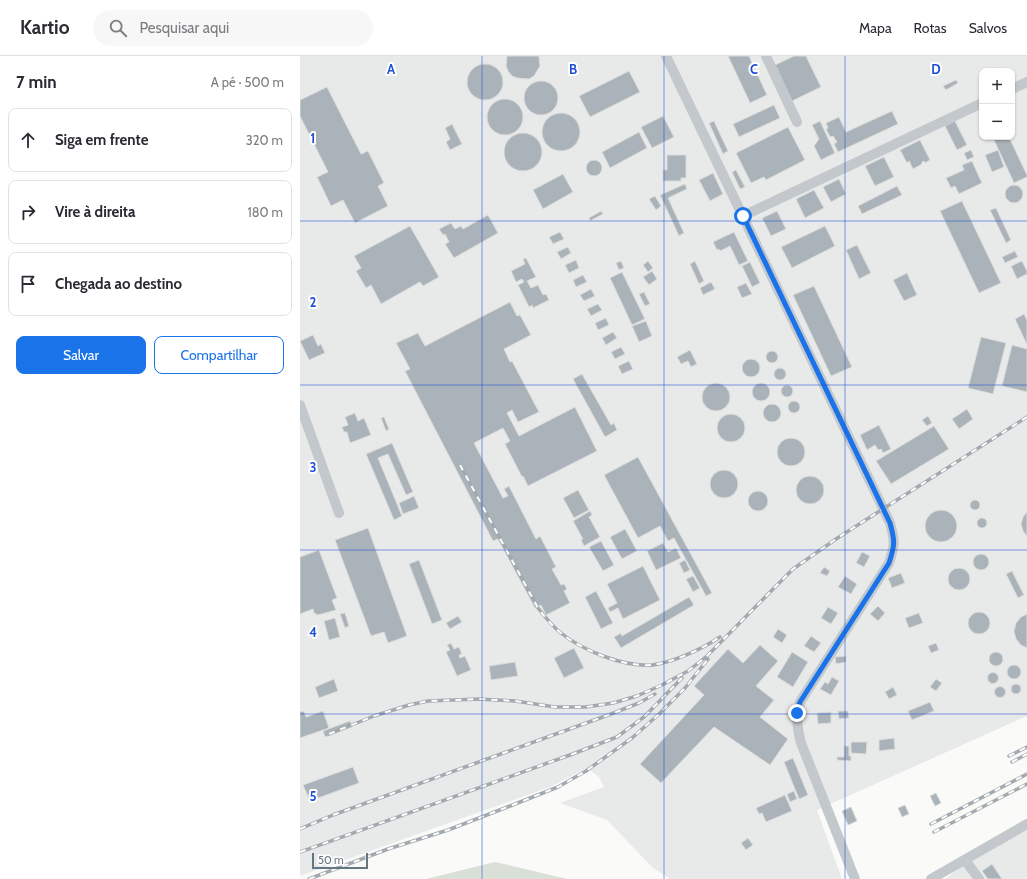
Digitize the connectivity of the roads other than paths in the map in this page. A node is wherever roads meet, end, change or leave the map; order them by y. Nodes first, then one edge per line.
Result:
1 (666, 56) edge
2 (766, 56) edge
3 (1027, 82) edge
4 (1015, 88) edge
5 (980, 104) edge
6 (797, 122) dead end
7 (743, 216) junction
8 (300, 405) edge
9 (340, 513) dead end
10 (1027, 824) edge
11 (965, 860) junction
12 (855, 879) edge
13 (931, 879) edge
14 (979, 879) edge

1 - 7 street
2 - 6 street
3 - 4 street
5 - 7 street
7 - 12 street
8 - 9 street
10 - 11 street
11 - 13 street
11 - 14 street

